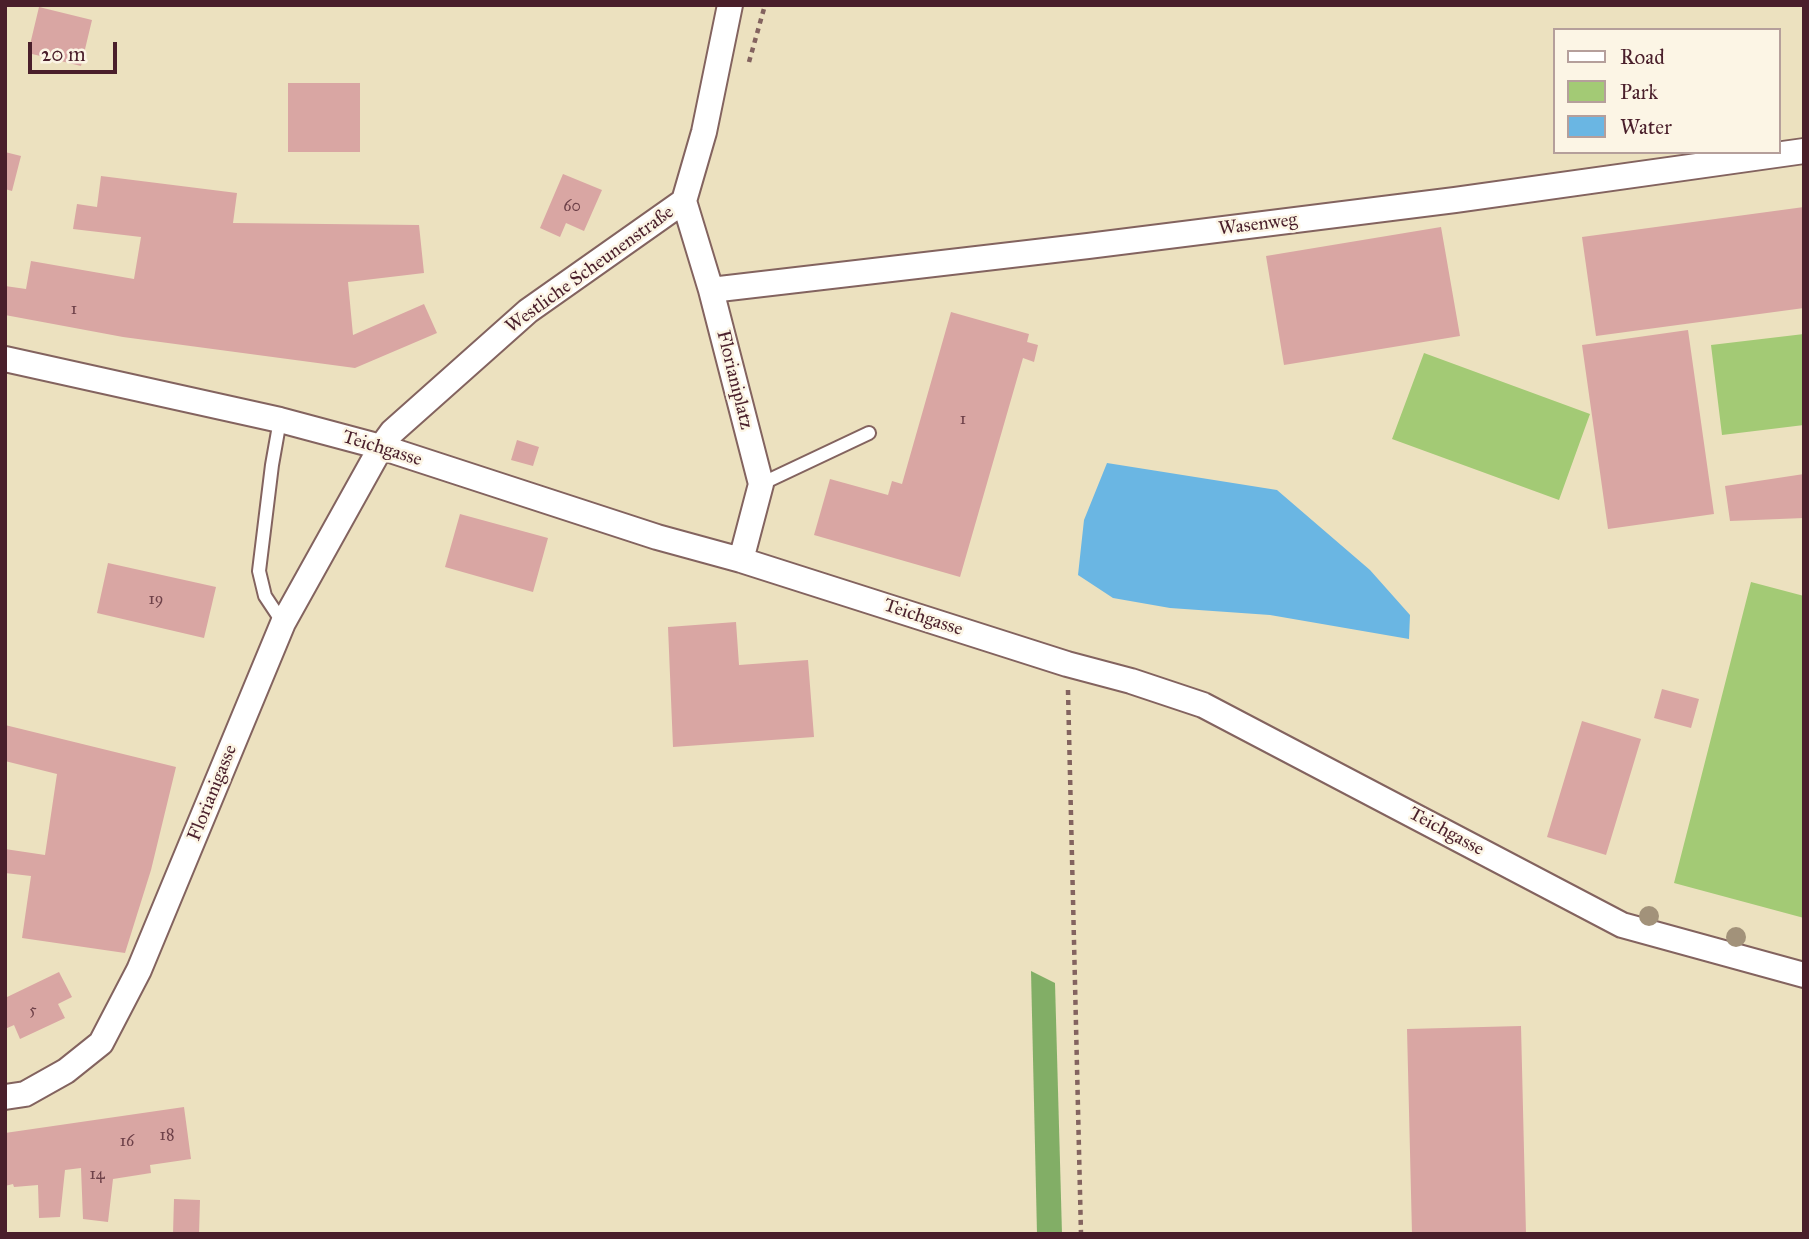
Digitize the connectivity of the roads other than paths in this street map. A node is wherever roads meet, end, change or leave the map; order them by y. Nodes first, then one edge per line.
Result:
1 (730, 5) edge
2 (1804, 152) edge
3 (684, 201) junction
4 (711, 290) junction
5 (5, 359) edge
6 (280, 420) junction
7 (869, 433) dead end
8 (381, 447) junction
9 (761, 484) junction
10 (741, 559) junction
11 (283, 623) junction
12 (1804, 975) edge
13 (5, 1097) edge

1 - 3 street, Westliche Scheunenstraße
2 - 4 street, Wasenweg
3 - 4 street, Florianiplatz
3 - 8 street, Westliche Scheunenstraße
4 - 9 street, Florianiplatz
5 - 6 street, Teichgasse
6 - 8 street, Teichgasse
6 - 11 lane
7 - 9 lane
8 - 10 street, Teichgasse
8 - 11 street, Florianigasse
9 - 10 street, Florianiplatz
10 - 12 street, Teichgasse
11 - 13 street, Florianigasse

